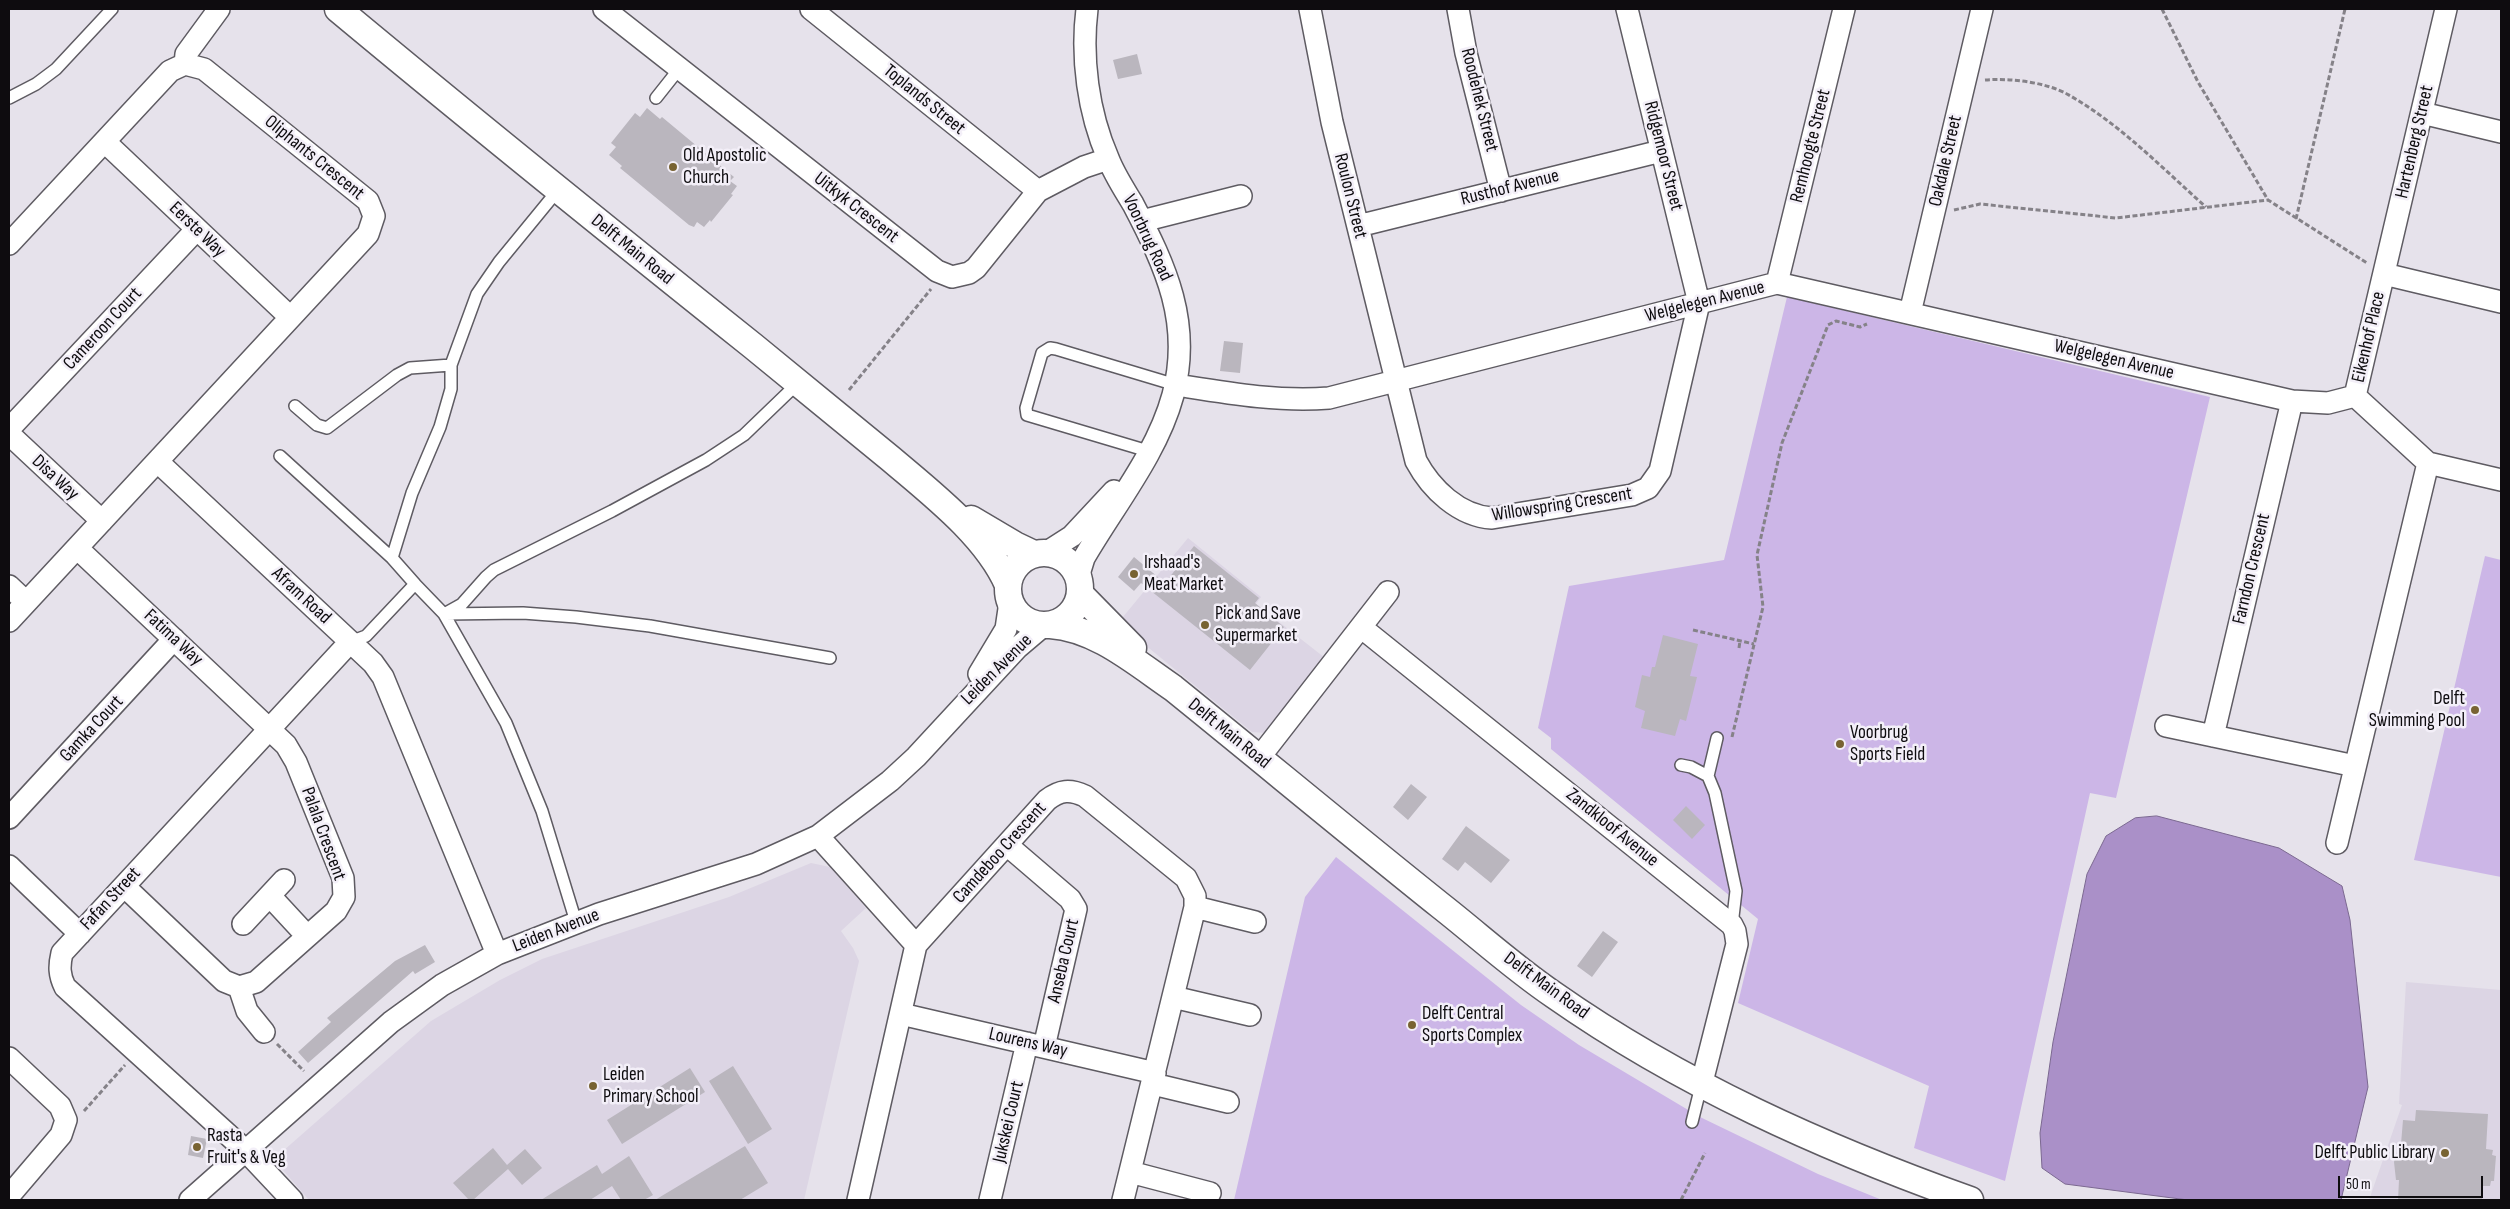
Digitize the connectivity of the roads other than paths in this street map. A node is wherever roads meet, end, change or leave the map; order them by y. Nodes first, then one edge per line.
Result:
1 (112, 9) edge
2 (219, 9) edge
3 (338, 9) edge
4 (604, 9) edge
5 (811, 9) edge
6 (1087, 9) edge
7 (1310, 9) edge
8 (1458, 9) edge
9 (1627, 9) edge
10 (1844, 9) edge
11 (1982, 9) edge
12 (2446, 9) edge
13 (185, 64) junction
14 (679, 69) junction
15 (9, 98) edge
16 (656, 98) dead end
17 (2422, 113) junction
18 (2501, 132) edge
19 (105, 142) junction
20 (1662, 151) junction
21 (1108, 159) junction
22 (558, 190) junction
23 (1501, 190) junction
24 (1038, 191) junction
25 (1240, 196) dead end
26 (1142, 221) junction
27 (1358, 226) junction
28 (197, 229) junction
29 (9, 244) edge
30 (2384, 274) junction
31 (1777, 283) junction
32 (2501, 302) edge
33 (1700, 303) junction
34 (1910, 313) junction
35 (290, 317) junction
36 (451, 365) junction
37 (1398, 381) junction
38 (798, 383) junction
39 (1176, 385) junction
40 (2355, 396) junction
41 (2292, 401) junction
42 (295, 406) dead end
43 (9, 429) edge
44 (9, 434) edge
45 (280, 456) dead end
46 (1145, 458) junction
47 (158, 462) junction
48 (2428, 462) junction
49 (2501, 480) edge
50 (927, 489) junction
51 (102, 521) junction
52 (77, 548) junction
53 (1041, 553) junction
54 (392, 558) junction
55 (415, 584) junction
56 (9, 586) edge
57 (1080, 588) junction
58 (1388, 592) dead end
59 (1009, 594) junction
60 (26, 602) junction
61 (444, 614) junction
62 (9, 621) edge
63 (1046, 625) junction
64 (1362, 628) junction
65 (174, 639) junction
66 (350, 642) junction
67 (830, 658) dead end
68 (1173, 688) junction
69 (952, 716) junction
70 (2166, 726) dead end
71 (269, 729) junction
72 (2213, 736) junction
73 (1717, 740) road end
74 (1259, 758) junction
75 (1681, 765) dead end
76 (2355, 766) junction
77 (1708, 776) junction
78 (9, 818) edge
79 (818, 836) junction
80 (2337, 843) dead end
81 (1007, 845) junction
82 (9, 866) edge
83 (124, 886) junction
84 (1195, 907) junction
85 (576, 922) junction
86 (1255, 922) dead end
87 (243, 924) dead end
88 (1732, 925) junction
89 (80, 934) junction
90 (307, 936) junction
91 (916, 945) junction
92 (497, 954) junction
93 (239, 987) junction
94 (1173, 997) junction
95 (901, 1014) junction
96 (1250, 1015) dead end
97 (264, 1032) road end
98 (1036, 1045) junction
99 (9, 1058) edge
100 (1154, 1078) junction
101 (1701, 1086) junction
102 (1228, 1102) dead end
103 (1692, 1122) dead end
104 (245, 1150) junction
105 (1130, 1172) junction
106 (1210, 1193) dead end
107 (9, 1196) edge
108 (190, 1200) edge
109 (292, 1200) edge
110 (858, 1200) edge
111 (990, 1200) edge
112 (1123, 1200) edge
113 (1970, 1200) edge

1 - 15 lane
2 - 13 street
3 - 22 street, Delft Main Road
4 - 14 street, Uitkyk Crescent
5 - 24 street, Toplands Street
6 - 21 street, Voorbrug Road
7 - 27 street, Roulon Street
8 - 23 street, Roodehek Street
9 - 20 street, Ridgemoor Street
10 - 31 street, Remhoogte Street
11 - 34 street, Oakdale Street
12 - 17 street, Hartenberg Street
13 - 19 street
13 - 35 street, Oliphants Crescent
14 - 16 lane
14 - 24 street, Uitkyk Crescent
17 - 18 street
17 - 30 street, Hartenberg Street
19 - 28 street, Eerste Way
19 - 29 street
20 - 23 street, Rusthof Avenue
20 - 33 street, Ridgemoor Street
21 - 24 street, Uitkyk Crescent
21 - 26 street, Voorbrug Road
22 - 36 lane
22 - 38 street, Delft Main Road
23 - 27 street, Rusthof Avenue
25 - 26 street
26 - 39 street, Voorbrug Road
27 - 37 street, Roulon Street
28 - 35 street, Eerste Way
28 - 43 street, Cameroon Court
30 - 32 street
30 - 40 street, Eikenhof Place
31 - 33 street, Welgelegen Avenue
31 - 34 street, Welgelegen Avenue
33 - 37 street, Welgelegen Avenue
33 - 37 street, Willowspring Crescent
34 - 41 street, Welgelegen Avenue
35 - 47 street, Oliphants Crescent
36 - 42 lane
36 - 54 lane
37 - 39 street, Welgelegen Avenue
38 - 50 street, Delft Main Road
38 - 61 lane
39 - 46 street, Voorbrug Road
39 - 46 lane
40 - 41 street, Eikenhof Place
40 - 48 street
41 - 72 street, Farndon Crescent
44 - 51 street, Disa Way
45 - 54 lane
46 - 53 street, Voorbrug Road
46 - 57 street, Voorbrug Road
47 - 51 street
47 - 66 street, Afram Road
48 - 49 street
48 - 76 street
50 - 53 street, Delft Main Road
50 - 59 street, Delft Main Road
51 - 52 street
52 - 60 street
52 - 65 street, Fatima Way
53 - 57 street
53 - 59 street
54 - 55 lane
55 - 61 lane
55 - 66 lane
56 - 60 street
57 - 63 street
57 - 68 street, Delft Main Road
58 - 64 street
59 - 63 street
59 - 69 street, Leiden Avenue
60 - 62 street
61 - 67 lane
61 - 85 lane
63 - 68 street, Delft Main Road
63 - 69 street, Leiden Avenue
64 - 74 street
64 - 88 street, Zandkloof Avenue
65 - 71 street, Fatima Way
65 - 78 street, Gamka Court
66 - 71 street, Fafan Street
66 - 92 street, Afram Road
68 - 74 street, Delft Main Road
69 - 79 street, Leiden Avenue
70 - 72 street
71 - 83 street, Fafan Street
71 - 90 street, Palala Crescent
72 - 76 street
73 - 77 lane
74 - 101 street, Delft Main Road
75 - 77 lane
76 - 80 street
77 - 88 lane
79 - 85 street, Leiden Avenue
79 - 91 street
81 - 84 street, Camdeboo Crescent
81 - 91 street, Camdeboo Crescent
81 - 98 street, Anseba Court
82 - 89 street
83 - 89 street, Fafan Street
83 - 93 street
84 - 86 street
84 - 94 street, Camdeboo Crescent
85 - 92 street, Leiden Avenue
87 - 90 street
88 - 101 street
89 - 104 street, Fafan Street
90 - 93 street, Palala Crescent
91 - 95 street
92 - 104 street, Leiden Avenue
93 - 97 street
94 - 96 street
94 - 100 street, Camdeboo Crescent
95 - 98 street, Lourens Way
95 - 110 street
98 - 100 street, Lourens Way
98 - 111 street, Jukskei Court
99 - 107 street
100 - 102 street
100 - 105 street, Camdeboo Crescent
101 - 103 lane
101 - 113 street, Delft Main Road
104 - 108 street, Leiden Avenue
104 - 109 street, Fafan Street
105 - 106 street
105 - 112 street, Camdeboo Crescent

